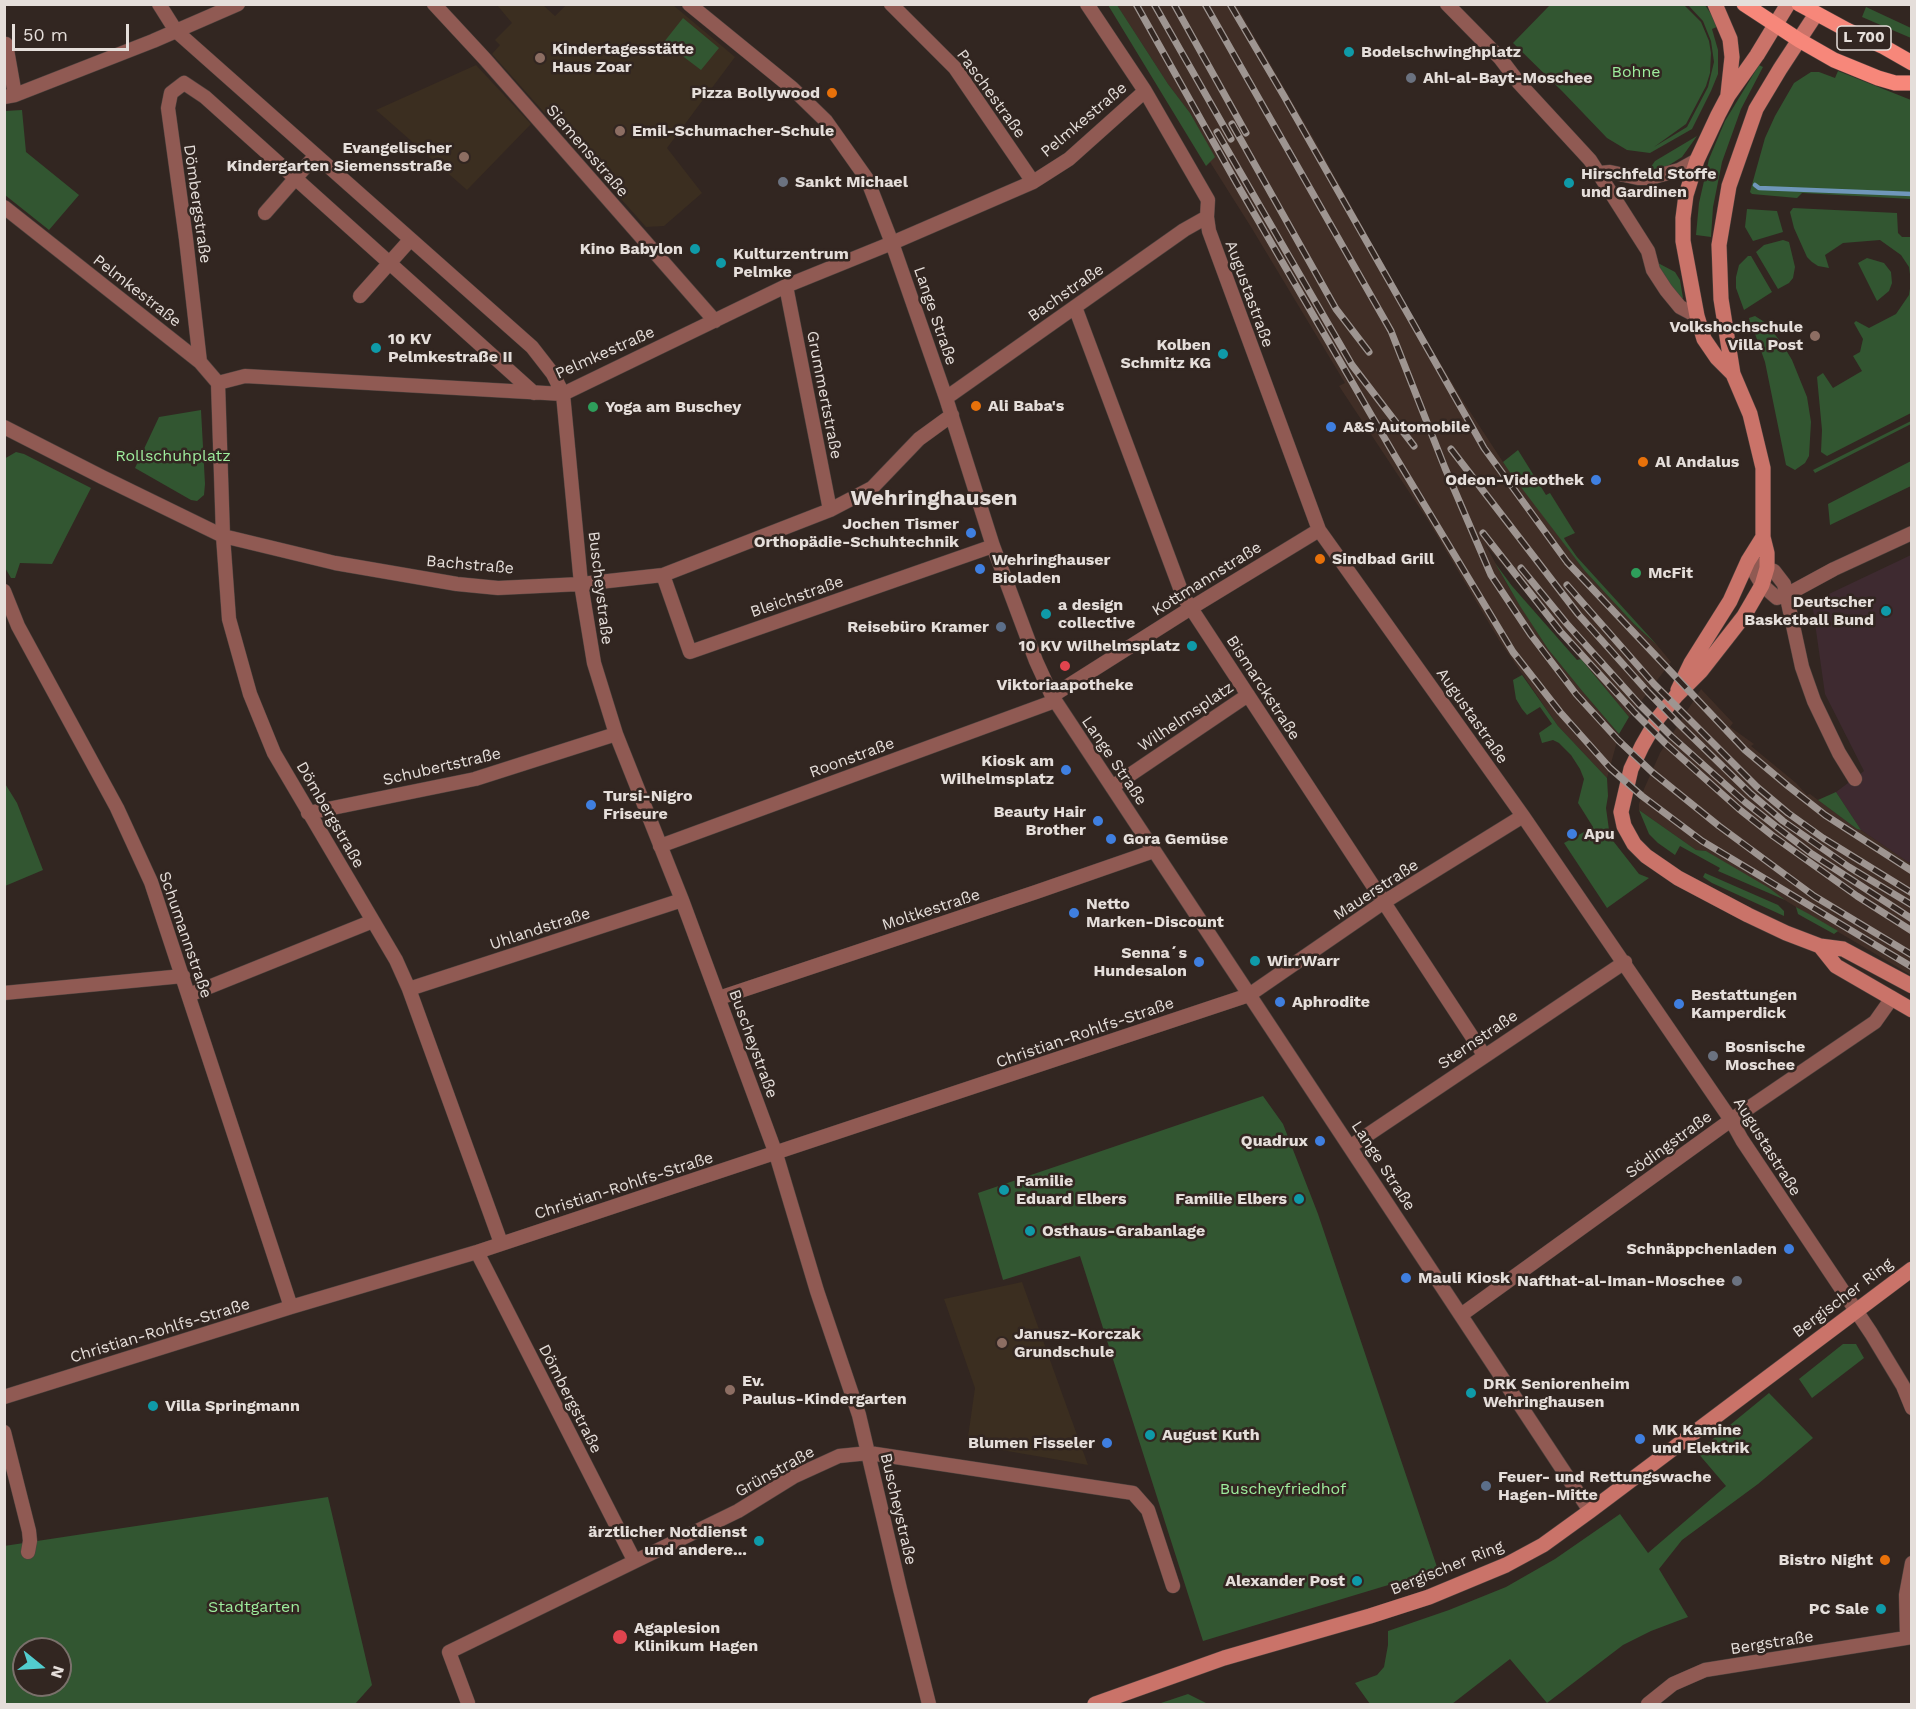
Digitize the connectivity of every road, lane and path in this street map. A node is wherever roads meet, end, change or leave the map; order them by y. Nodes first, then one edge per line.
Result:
1 (159, 4) edge
2 (238, 4) edge
3 (434, 4) edge
4 (689, 4) edge
5 (891, 4) edge
6 (1087, 4) edge
7 (1447, 4) edge
8 (1715, 4) edge
9 (1744, 4) edge
10 (1788, 4) edge
11 (1799, 4) edge
12 (1818, 9) edge
13 (1775, 25) junction
14 (176, 31) junction
15 (1799, 40) junction
16 (6, 44) dead end
17 (1911, 63) edge
18 (1911, 83) edge
19 (1145, 91) junction
20 (10, 96) edge
21 (1728, 96) junction
22 (315, 156) junction
23 (1697, 160) junction
24 (1600, 173) junction
25 (296, 177) junction
26 (1033, 182) junction
27 (4, 207) edge
28 (265, 213) dead end
29 (1207, 217) junction
30 (410, 240) junction
31 (892, 243) junction
32 (391, 262) junction
33 (786, 286) junction
34 (360, 296) dead end
35 (1075, 307) junction
36 (1697, 316) junction
37 (715, 321) junction
38 (200, 362) junction
39 (1733, 374) junction
40 (218, 383) junction
41 (534, 393) junction
42 (562, 394) junction
43 (946, 398) junction
44 (952, 415) junction
45 (6, 432) edge
46 (830, 510) junction
47 (1319, 530) junction
48 (1911, 533) edge
49 (223, 536) junction
50 (1763, 537) junction
51 (993, 546) junction
52 (1748, 561) junction
53 (1767, 568) junction
54 (663, 575) junction
55 (580, 584) junction
56 (1762, 585) junction
57 (4, 591) edge
58 (1788, 594) junction
59 (1191, 608) junction
60 (1248, 695) junction
61 (1676, 696) junction
62 (1053, 699) junction
63 (616, 734) junction
64 (1854, 779) dead end
65 (1112, 787) junction
66 (308, 813) junction
67 (1523, 816) junction
68 (660, 846) junction
69 (1154, 851) junction
70 (682, 900) junction
71 (1384, 902) junction
72 (373, 921) junction
73 (1820, 946) junction
74 (1625, 962) junction
75 (183, 976) junction
76 (1911, 986) edge
77 (409, 989) junction
78 (4, 993) edge
79 (189, 995) junction
80 (1249, 995) junction
81 (719, 998) junction
82 (1892, 999) junction
83 (1911, 1010) edge
84 (1484, 1055) junction
85 (1731, 1120) junction
86 (1351, 1146) junction
87 (776, 1154) junction
88 (501, 1243) junction
89 (477, 1252) junction
90 (1911, 1269) edge
91 (291, 1307) junction
92 (1856, 1310) junction
93 (1461, 1315) junction
94 (4, 1397) edge
95 (1911, 1407) edge
96 (4, 1432) edge
97 (869, 1453) junction
98 (1590, 1511) junction
99 (28, 1552) dead end
100 (634, 1560) junction
101 (1911, 1563) edge
102 (1173, 1586) dead end
103 (1909, 1637) edge
104 (468, 1702) dead end
105 (929, 1704) edge
106 (1095, 1704) edge
107 (1648, 1704) edge

1 - 14 street
2 - 14 street
3 - 37 street, Siemensstraße
4 - 31 street, Lange Straße
5 - 26 street, Paschestraße
6 - 19 street, Augustastraße
7 - 24 street
8 - 21 main road
9 - 13 main road
10 - 13 main road
11 - 12 main road
12 - 15 main road
12 - 17 main road, L 700
13 - 15 main road
13 - 21 main road
14 - 20 street
14 - 22 street
15 - 18 main road, L 700
15 - 39 main road
16 - 20 street
19 - 26 street, Pelmkestraße
19 - 29 street, Augustastraße
21 - 23 main road
22 - 25 street
22 - 30 street
23 - 24 street
23 - 36 main road
24 - 36 street
25 - 28 street
25 - 32 street
25 - 38 street, Dömbergstraße
26 - 31 street, Pelmkestraße
27 - 38 street, Pelmkestraße
29 - 35 street, Bachstraße
29 - 47 street, Augustastraße
30 - 32 street
30 - 42 street
31 - 33 street, Pelmkestraße
31 - 43 street, Lange Straße
32 - 34 street
32 - 41 street
33 - 37 street, Pelmkestraße
33 - 46 street, Grummertstraße
35 - 43 street, Bachstraße
35 - 59 street, Bismarckstraße
36 - 39 main road
37 - 42 street, Pelmkestraße
38 - 40 street, Pelmkestraße
39 - 50 main road
40 - 41 street, Pelmkestraße
40 - 49 street, Dömbergstraße
41 - 42 street, Pelmkestraße
42 - 55 street, Buscheystraße
43 - 44 street, Lange Straße
44 - 46 street, Bachstraße
44 - 51 street, Lange Straße
45 - 49 street, Bachstraße
46 - 54 street, Bachstraße
47 - 59 street, Kottmannstraße
47 - 67 street, Augustastraße
48 - 58 street
49 - 55 street, Bachstraße
49 - 66 street, Dömbergstraße
50 - 52 main road
50 - 53 main road
51 - 54 street, Bleichstraße
51 - 62 street, Lange Straße
52 - 53 street
52 - 56 street
52 - 61 main road
53 - 56 main road
53 - 58 street
54 - 55 street, Bachstraße
55 - 63 street, Buscheystraße
56 - 58 street
56 - 61 main road
57 - 75 street, Schumannstraße
58 - 64 street
59 - 60 street, Bismarckstraße
59 - 62 street, Kottmannstraße
60 - 65 street, Wilhelmsplatz
60 - 71 street, Bismarckstraße
61 - 73 main road
62 - 65 street, Lange Straße
62 - 68 street, Roonstraße
63 - 66 street, Schubertstraße
63 - 68 street, Buscheystraße
65 - 69 street, Lange Straße
66 - 72 street, Dömbergstraße
67 - 71 street, Mauerstraße
67 - 74 street, Augustastraße
68 - 70 street, Buscheystraße
69 - 80 street, Lange Straße
69 - 81 street, Moltkestraße
70 - 77 street, Uhlandstraße
70 - 81 street, Buscheystraße
71 - 80 street, Mauerstraße
71 - 84 street, Bismarckstraße
72 - 77 street, Dömbergstraße
72 - 79 street
73 - 76 main road
73 - 82 main road
74 - 84 street, Sternstraße
74 - 85 street, Augustastraße
75 - 78 street
75 - 79 street, Schumannstraße
77 - 88 street, Dömbergstraße
79 - 91 street, Schumannstraße
80 - 86 street, Lange Straße
80 - 87 street, Christian-Rohlfs-Straße
81 - 87 street, Buscheystraße
82 - 83 main road
82 - 85 street, Södingstraße
84 - 86 street, Sternstraße
85 - 92 street, Augustastraße
85 - 93 street, Södingstraße
86 - 93 street, Lange Straße
87 - 88 street, Christian-Rohlfs-Straße
87 - 97 street, Buscheystraße
88 - 89 street, Christian-Rohlfs-Straße
89 - 91 street, Christian-Rohlfs-Straße
89 - 100 street, Dömbergstraße
90 - 92 main road, Bergischer Ring
91 - 94 street, Christian-Rohlfs-Straße
92 - 95 street, Augustastraße
92 - 98 main road, Bergischer Ring
93 - 98 street, Lange Straße
96 - 99 street
97 - 100 street, Grünstraße
97 - 102 street, Grünstraße
97 - 105 street, Buscheystraße
98 - 106 main road, Bergischer Ring
100 - 104 street, Grünstraße
101 - 103 street
103 - 107 street, Bergstraße

